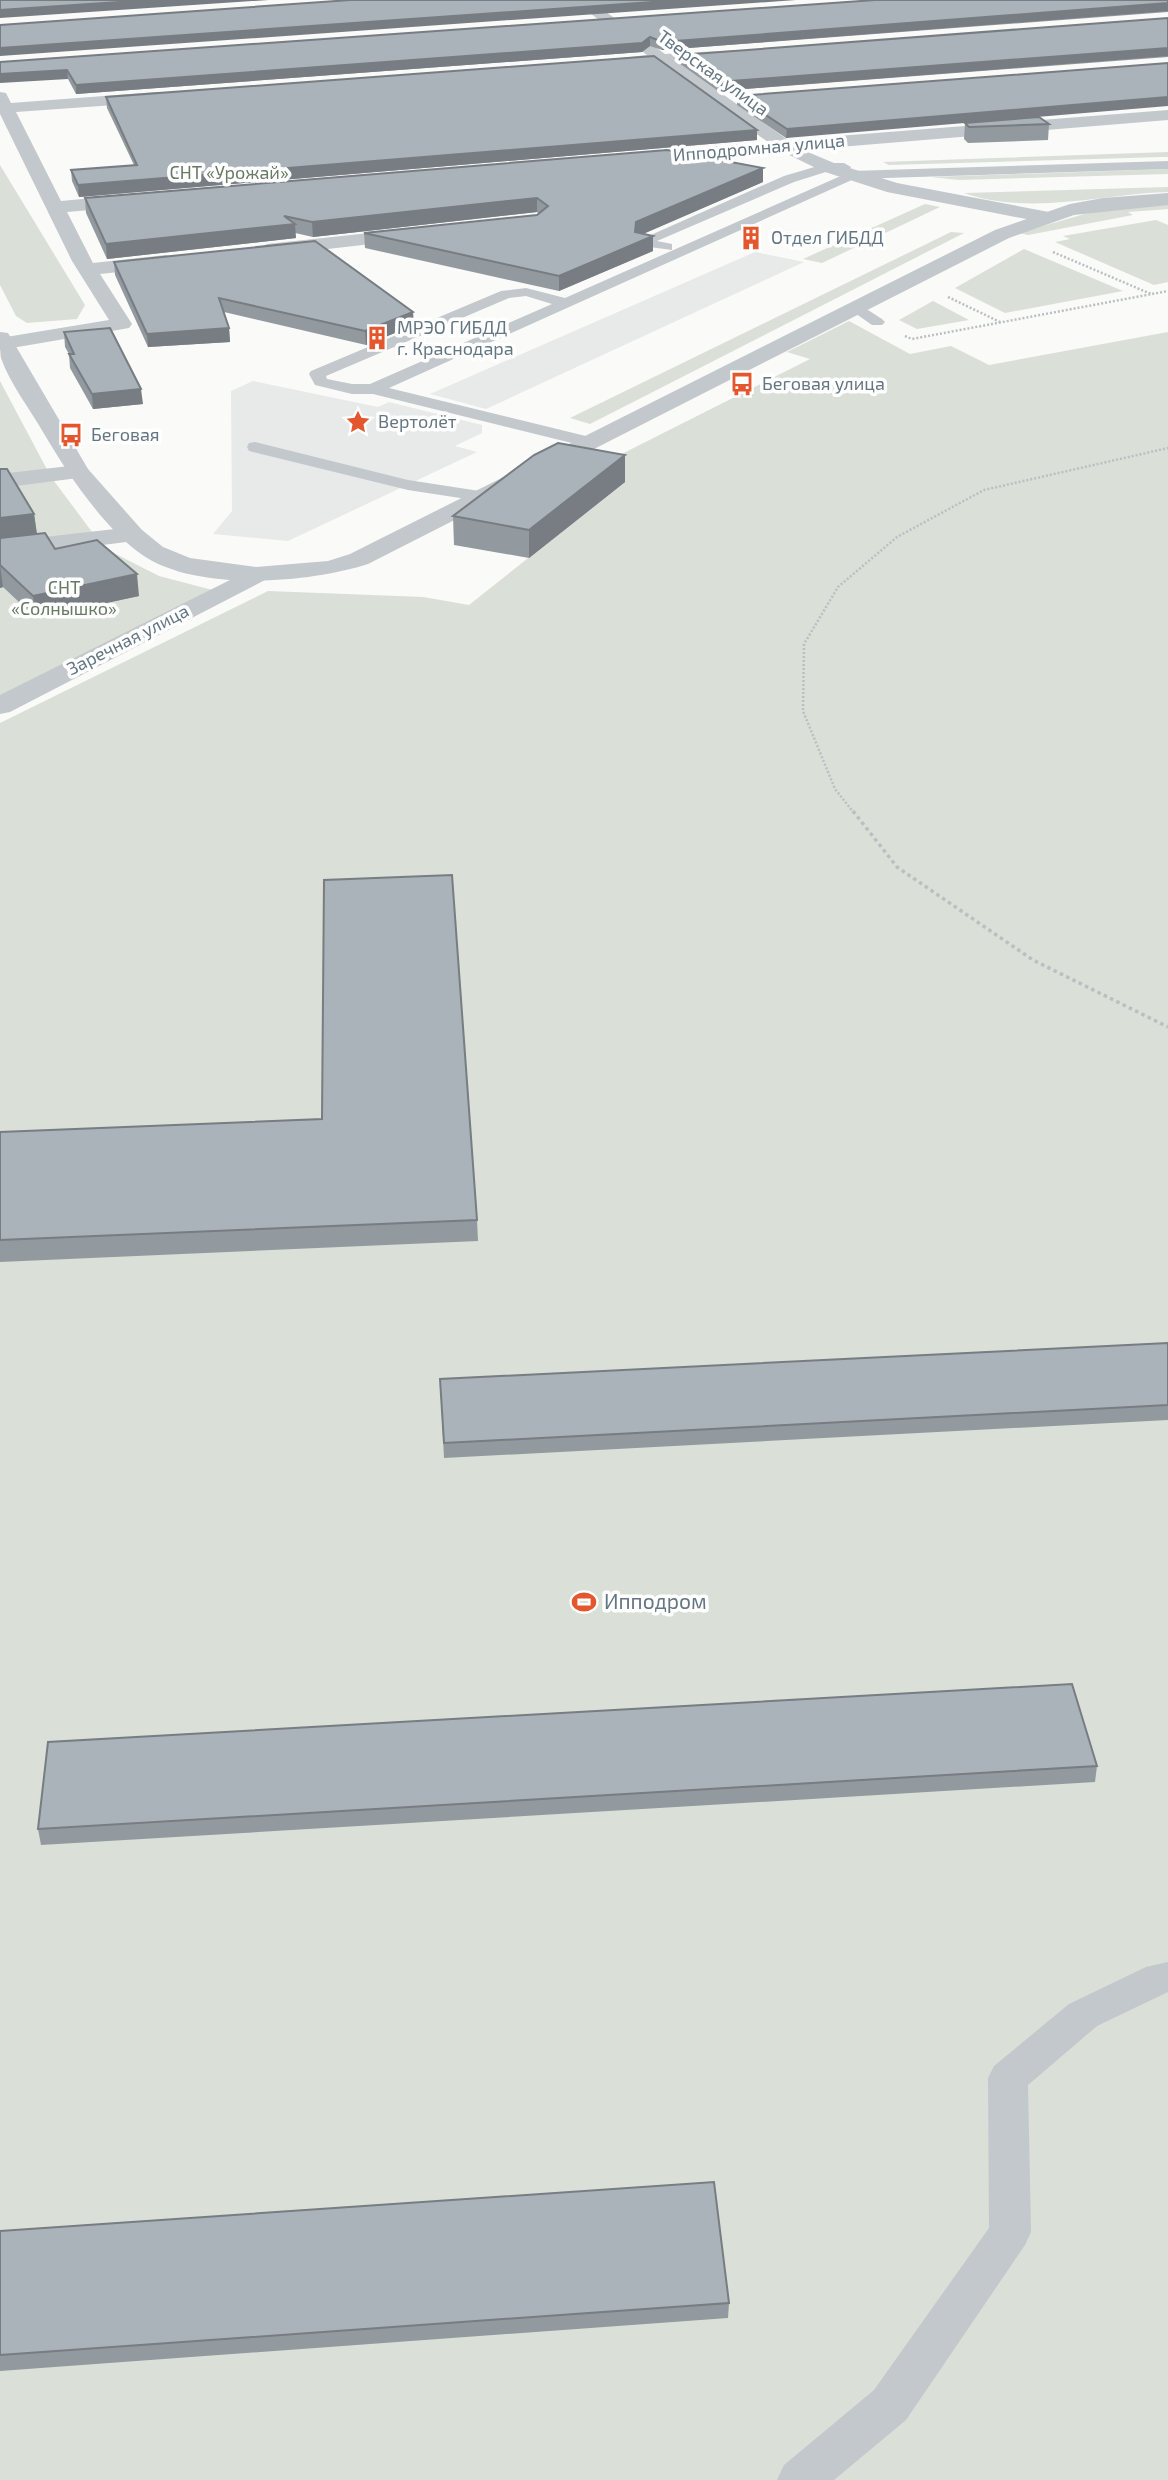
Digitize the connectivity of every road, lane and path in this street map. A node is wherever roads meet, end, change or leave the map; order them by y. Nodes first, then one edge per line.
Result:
1 (579, 0) edge
2 (634, 18) edge
3 (607, 20) junction
4 (579, 22) edge
5 (756, 51) edge
6 (660, 59) junction
7 (590, 64) edge
8 (174, 95) edge
9 (743, 97) edge
10 (716, 99) junction
11 (4, 103) edge
12 (1168, 115) edge
13 (787, 148) junction
14 (1168, 152) edge
15 (614, 160) edge
16 (1168, 165) edge
17 (828, 167) junction
18 (852, 175) junction
19 (1168, 179) edge
20 (894, 187) junction
21 (154, 199) edge
22 (1168, 199) edge
23 (56, 207) junction
24 (1047, 217) junction
25 (442, 231) edge
26 (680, 250) junction
27 (251, 252) edge
28 (1054, 252) dead end
29 (183, 259) edge
30 (88, 269) junction
31 (1168, 291) edge
32 (1152, 294) junction
33 (945, 296) dead end
34 (567, 303) junction
35 (857, 308) junction
36 (877, 322) joint
37 (1000, 323) junction
38 (2, 341) edge
39 (373, 389) junction
40 (592, 443) junction
41 (255, 447) dead end
42 (1168, 448) edge
43 (78, 472) junction
44 (0, 481) edge
45 (486, 497) junction
46 (133, 535) junction
47 (0, 550) edge
48 (256, 575) junction
49 (0, 706) edge
50 (1168, 1027) edge
51 (1168, 1977) edge
52 (800, 2480) edge

1 - 3 street, Тверская улица
2 - 3 street
3 - 4 street
3 - 6 street, Тверская улица
5 - 6 street
6 - 7 street
6 - 10 street, Тверская улица
8 - 11 street
9 - 10 street
10 - 13 street, Тверская улица
11 - 23 street
12 - 13 street, Ипподромная улица
13 - 15 street, Ипподромная улица
13 - 17 street, Тверская улица
14 - 17 lane
16 - 18 lane
17 - 18 street, Тверская улица
17 - 26 lane
18 - 20 street, Тверская улица
18 - 26 lane
19 - 20 lane
20 - 24 street, Тверская улица
21 - 23 street
22 - 24 street
23 - 30 street
24 - 35 street
25 - 27 street
26 - 34 lane
28 - 32 path
29 - 30 street
30 - 38 street
31 - 32 path
32 - 37 path
33 - 37 path
34 - 39 lane
34 - 39 lane
35 - 36 lane
35 - 40 street
36 - 37 path
38 - 43 street
39 - 40 lane
40 - 45 street
41 - 45 lane
42 - 50 path
43 - 44 street
43 - 46 street
45 - 48 street
46 - 47 street
46 - 48 street
48 - 49 street, Заречная улица
51 - 52 lane

